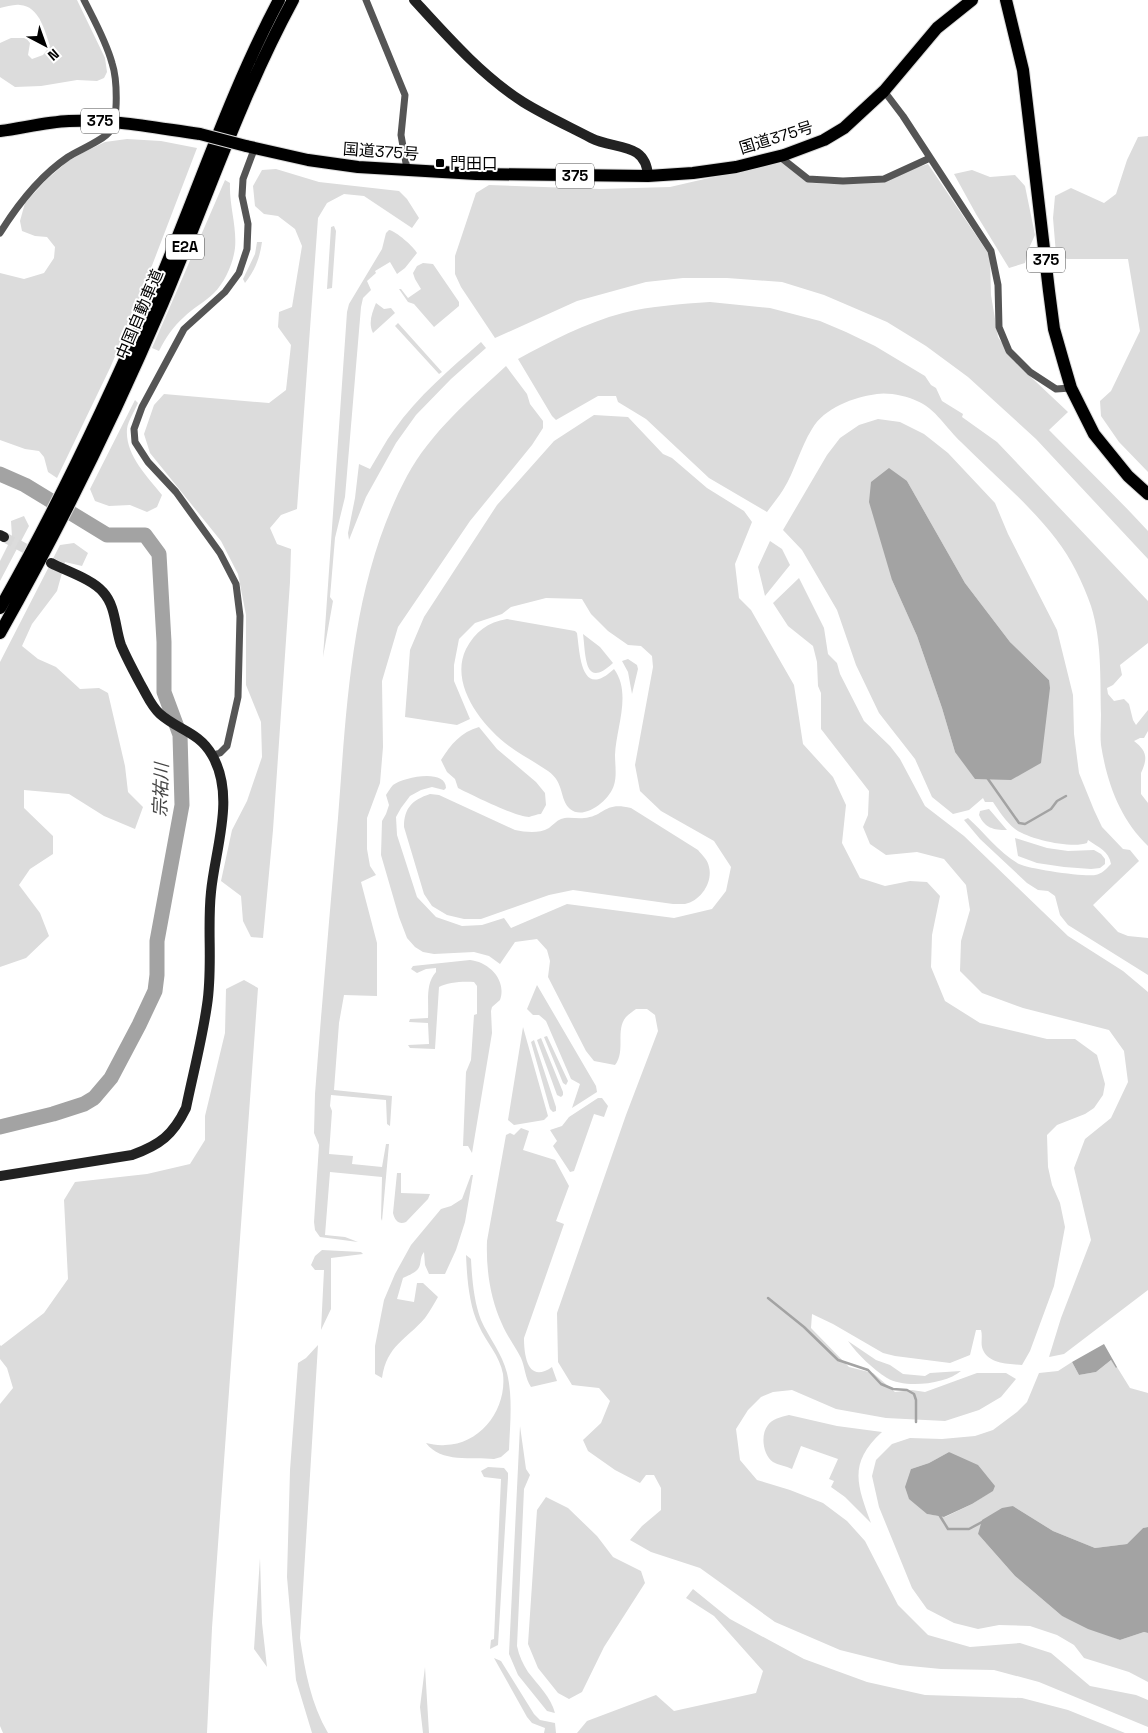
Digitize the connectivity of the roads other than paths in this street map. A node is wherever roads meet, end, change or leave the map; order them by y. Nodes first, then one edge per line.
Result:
1 (84, 0) edge
2 (279, 0) edge
3 (293, 0) edge
4 (366, 0) edge
5 (414, 0) edge
6 (956, 0) edge
7 (972, 0) edge
8 (1006, 0) edge
9 (937, 28) junction
10 (884, 91) junction
11 (114, 121) junction
12 (0, 131) edge
13 (250, 146) junction
14 (778, 156) junction
15 (930, 158) junction
16 (407, 169) junction
17 (648, 176) junction
18 (0, 233) edge
19 (1071, 388) junction
20 (69, 491) junction
21 (1148, 494) edge
22 (55, 519) junction
23 (51, 563) dead end
24 (0, 608) edge
25 (0, 633) edge
26 (213, 756) junction
27 (0, 1176) edge

1 - 11 street
2 - 20 highway, 中国自動車道 / E2A
3 - 20 highway, 中国自動車道 / E2A
4 - 16 street
5 - 17 street
6 - 9 highway
7 - 9 highway, 国道375号 / 375
8 - 19 highway, 375
9 - 10 highway, 国道375号 / 375
10 - 14 highway, 国道375号 / 375
10 - 15 street
11 - 12 highway, 国道375号 / 375
11 - 13 highway, 国道375号 / 375, bridge
11 - 18 street
13 - 16 highway, 国道375号 / 375
13 - 26 street
14 - 15 street
14 - 17 highway, 国道375号 / 375
15 - 19 street
16 - 17 highway, 国道375号 / 375
19 - 21 highway, 375
20 - 22 highway, 中国自動車道 / E2A
22 - 24 highway, 中国自動車道 / E2A
22 - 25 highway, 中国自動車道 / E2A
23 - 26 street
26 - 27 street

